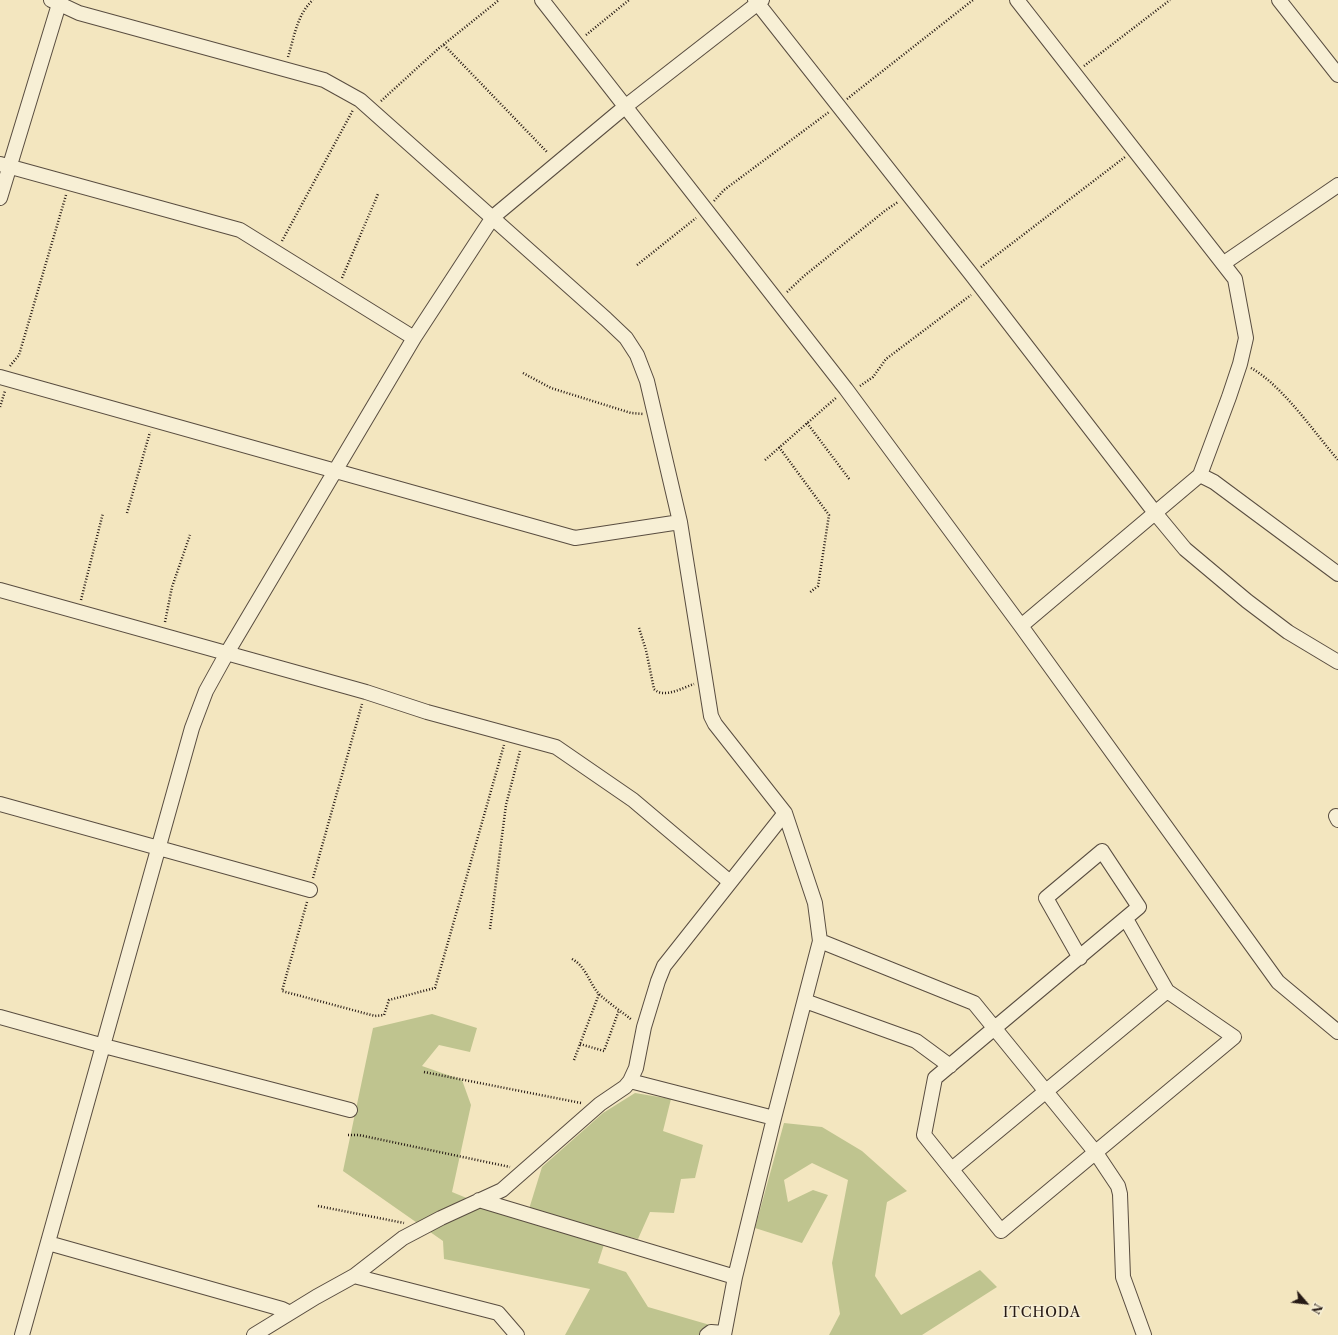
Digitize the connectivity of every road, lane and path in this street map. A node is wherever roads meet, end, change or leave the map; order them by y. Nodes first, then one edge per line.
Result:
1 (313, 0) edge
2 (499, 0) edge
3 (542, 0) edge
4 (629, 0) edge
5 (973, 0) edge
6 (1016, 0) edge
7 (1170, 0) edge
8 (1279, 0) edge
9 (758, 1) edge
10 (55, 2) edge
11 (576, 43) junction
12 (444, 45) junction
13 (285, 70) junction
14 (1074, 73) junction
15 (1338, 75) edge
16 (839, 105) junction
17 (367, 106) junction
18 (626, 106) junction
19 (1135, 150) junction
20 (547, 152) dead end
21 (5, 165) edge
22 (1338, 184) edge
23 (66, 193) dead end
24 (378, 194) dead end
25 (909, 195) junction
26 (0, 198) edge
27 (706, 209) junction
28 (493, 217) junction
29 (276, 252) junction
30 (1224, 263) junction
31 (637, 264) dead end
32 (971, 274) junction
33 (336, 289) junction
34 (982, 289) junction
35 (778, 301) junction
36 (414, 338) junction
37 (1240, 364) junction
38 (523, 373) dead end
39 (2, 378) edge
40 (848, 391) junction
41 (655, 412) junction
42 (155, 420) junction
43 (807, 423) junction
44 (779, 447) junction
45 (765, 460) dead end
46 (1338, 460) edge
47 (336, 470) junction
48 (1200, 476) junction
49 (850, 480) dead end
50 (103, 513) dead end
51 (126, 513) dead end
52 (1156, 514) junction
53 (680, 522) junction
54 (190, 535) dead end
55 (1338, 574) edge
56 (0, 590) edge
57 (809, 593) dead end
58 (78, 611) junction
59 (1021, 626) junction
60 (639, 628) dead end
61 (162, 634) junction
62 (227, 653) junction
63 (1338, 662) edge
64 (706, 680) junction
65 (366, 692) junction
66 (507, 734) junction
67 (524, 738) junction
68 (0, 804) edge
69 (785, 813) junction
70 (159, 847) junction
71 (730, 882) junction
72 (310, 890) junction
73 (1126, 919) junction
74 (490, 929) dead end
75 (820, 941) junction
76 (1080, 958) junction
77 (572, 959) dead end
78 (1167, 991) junction
79 (599, 994) junction
80 (805, 1001) junction
81 (619, 1010) junction
82 (0, 1017) edge
83 (644, 1027) junction
84 (994, 1028) junction
85 (1338, 1032) edge
86 (580, 1044) junction
87 (104, 1046) junction
88 (574, 1060) dead end
89 (950, 1066) junction
90 (424, 1072) dead end
91 (630, 1081) junction
92 (1045, 1091) junction
93 (596, 1108) junction
94 (350, 1110) dead end
95 (774, 1118) junction
96 (348, 1135) dead end
97 (1096, 1153) junction
98 (952, 1169) junction
99 (520, 1172) junction
100 (479, 1200) junction
101 (318, 1206) dead end
102 (416, 1231) junction
103 (48, 1243) junction
104 (354, 1276) junction
105 (735, 1277) junction
106 (290, 1313) junction
107 (724, 1334) edge
108 (22, 1335) edge
109 (254, 1335) edge
110 (517, 1335) edge
111 (707, 1335) edge
112 (1144, 1335) edge

1 - 13 path
2 - 12 path
3 - 11 street
4 - 11 path
5 - 16 path
6 - 14 street
7 - 14 path
8 - 15 street
9 - 16 street
9 - 18 street
10 - 13 street
10 - 21 street
11 - 18 street
12 - 17 path
12 - 20 path
13 - 17 street
14 - 19 street
16 - 25 street
16 - 27 path
17 - 28 street
17 - 29 path
18 - 27 street
18 - 28 street
19 - 30 street
19 - 32 path
21 - 26 street
21 - 29 street
22 - 30 street
23 - 39 path
24 - 33 path
25 - 32 street
25 - 35 path
27 - 31 path
27 - 35 street
28 - 36 street
28 - 41 street
29 - 33 street
30 - 37 street
32 - 34 street
33 - 36 street
34 - 40 path
34 - 52 street
35 - 40 street
36 - 47 street
37 - 46 path
37 - 48 street
38 - 41 path
39 - 42 street
40 - 43 path
40 - 59 street
41 - 53 street
42 - 47 street
42 - 51 path
43 - 44 path
43 - 49 path
44 - 45 path
44 - 57 path
47 - 53 street
47 - 62 street
48 - 52 street
48 - 55 street
50 - 58 path
52 - 59 street
52 - 63 street
53 - 64 street
54 - 61 path
56 - 58 street
58 - 61 street
59 - 85 street
60 - 64 path
61 - 62 street
62 - 65 street
62 - 70 street
64 - 69 street
65 - 66 street
65 - 72 path
66 - 67 street
66 - 72 path
67 - 71 street
67 - 74 path
68 - 70 street
69 - 71 street
69 - 75 street
70 - 72 street
70 - 87 street
71 - 83 street
73 - 76 street
73 - 76 street
73 - 78 street
75 - 80 street
75 - 84 street
76 - 84 street
77 - 79 path
78 - 92 street
78 - 97 street
79 - 81 path
79 - 86 path
80 - 89 street
80 - 95 street
81 - 83 path
81 - 86 path
82 - 87 street
83 - 91 street
84 - 89 street
84 - 92 street
86 - 88 path
87 - 94 street
87 - 103 street
89 - 98 street
90 - 93 path
91 - 93 street
91 - 95 street
92 - 97 street
92 - 98 street
93 - 99 street
95 - 105 street
96 - 99 path
97 - 98 street
97 - 112 street
99 - 100 street
100 - 102 street
100 - 105 street
101 - 102 path
102 - 104 street
103 - 106 street
103 - 108 street
104 - 106 street
104 - 110 street
105 - 107 street
106 - 109 street
107 - 111 street

